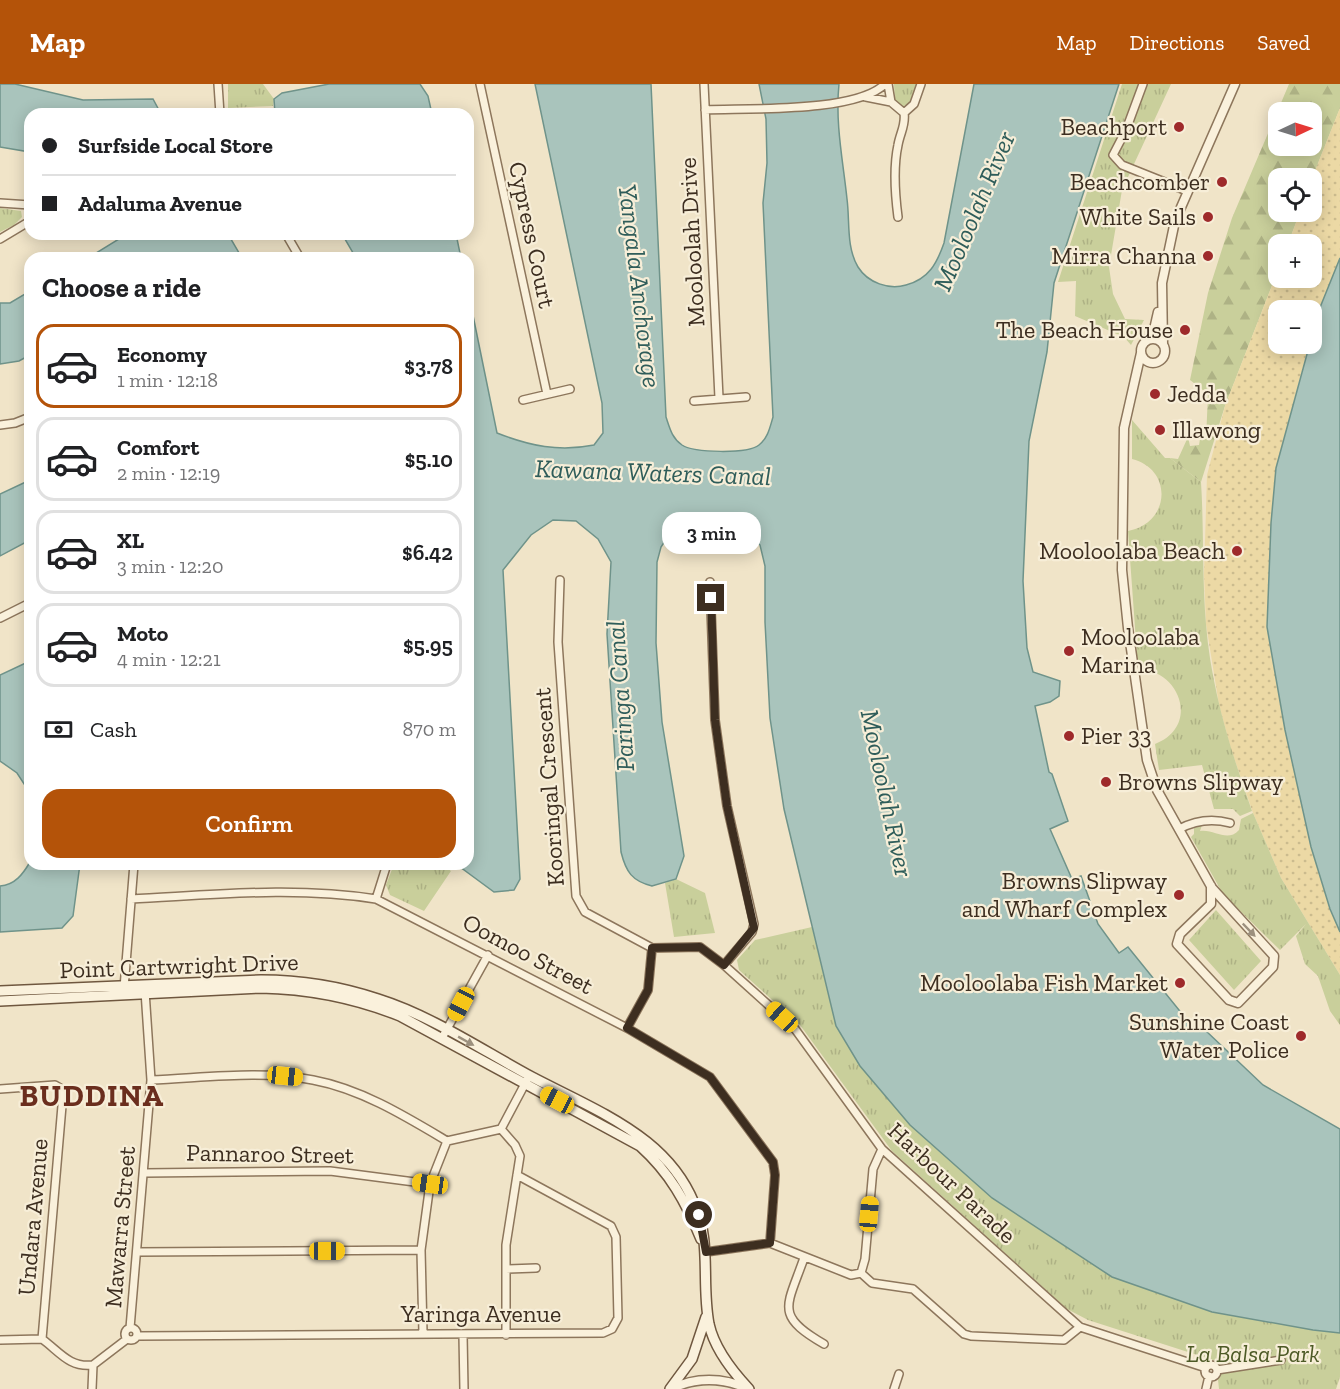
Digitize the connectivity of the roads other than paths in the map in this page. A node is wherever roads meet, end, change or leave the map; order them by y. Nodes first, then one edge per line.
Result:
1 (218, 84) edge
2 (480, 84) edge
3 (704, 84) edge
4 (886, 84) edge
5 (921, 84) edge
6 (1143, 84) edge
7 (1235, 84) edge
8 (866, 97) junction
9 (891, 102) junction
10 (220, 108) edge
11 (705, 110) junction
12 (904, 112) junction
13 (1187, 191) junction
14 (0, 203) edge
15 (24, 206) edge
16 (898, 217) dead end
17 (24, 224) edge
18 (0, 239) edge
19 (1161, 294) junction
20 (1147, 340) junction
21 (1163, 344) junction
22 (1141, 353) junction
23 (1152, 363) junction
24 (1132, 386) junction
25 (570, 389) dead end
26 (547, 394) junction
27 (746, 397) dead end
28 (719, 398) junction
29 (523, 399) dead end
30 (694, 401) dead end
31 (24, 419) edge
32 (0, 424) edge
33 (560, 580) dead end
34 (711, 582) dead end
35 (24, 606) edge
36 (0, 618) edge
37 (1230, 823) dead end
38 (1179, 828) junction
39 (133, 870) edge
40 (385, 870) edge
41 (1211, 886) junction
42 (131, 899) junction
43 (376, 899) junction
44 (1211, 904) junction
45 (1225, 904) junction
46 (652, 948) junction
47 (488, 955) junction
48 (724, 965) junction
49 (145, 989) junction
50 (123, 990) junction
51 (0, 992) edge
52 (0, 1001) edge
53 (627, 1028) junction
54 (445, 1034) junction
55 (528, 1079) junction
56 (151, 1080) junction
57 (0, 1089) edge
58 (501, 1129) junction
59 (447, 1141) junction
60 (882, 1149) junction
61 (145, 1173) junction
62 (518, 1175) junction
63 (430, 1184) junction
64 (770, 1243) junction
65 (421, 1250) junction
66 (137, 1252) junction
67 (706, 1252) junction
68 (804, 1258) junction
69 (536, 1268) dead end
70 (506, 1269) junction
71 (861, 1273) junction
72 (707, 1300) junction
73 (1080, 1327) junction
74 (130, 1328) junction
75 (423, 1333) junction
76 (463, 1335) junction
77 (506, 1335) junction
78 (138, 1336) junction
79 (42, 1339) junction
80 (127, 1339) junction
81 (0, 1340) edge
82 (824, 1344) dead end
83 (1281, 1360) dead end
84 (93, 1365) junction
85 (1206, 1368) junction
86 (1217, 1370) junction
87 (899, 1374) dead end
88 (1209, 1376) junction
89 (92, 1389) edge
90 (464, 1389) edge
91 (671, 1389) edge
92 (749, 1389) edge
93 (894, 1389) edge
94 (1206, 1389) edge

1 - 10 street
2 - 26 street, Cypress Court
3 - 11 street, Mooloolah Drive
4 - 8 street
4 - 9 street
5 - 12 street
6 - 13 street
7 - 13 street
8 - 9 street
8 - 11 street
9 - 12 street
11 - 28 street, Mooloolah Drive
12 - 16 street
13 - 19 street
14 - 15 street
17 - 18 street
19 - 20 street
19 - 21 street
20 - 21 street
20 - 22 street
21 - 23 street
22 - 23 street
22 - 24 street
23 - 24 street
24 - 38 street
25 - 26 street
26 - 29 street
27 - 28 street
28 - 30 street
31 - 32 street
33 - 46 street, Kooringal Crescent
34 - 48 street
35 - 36 street
37 - 38 street
38 - 41 street
39 - 42 street
40 - 43 street
41 - 44 street
41 - 45 street
42 - 43 street, Oomoo Street
42 - 50 street
43 - 47 street, Oomoo Street
44 - 45 street
45 -> 44 street
46 - 48 street, Harbour Parade
46 - 53 street
47 - 53 street, Oomoo Street
47 - 54 street
48 - 60 street, Harbour Parade
49 - 50 main road, Point Cartwright Drive
49 - 54 main road, Point Cartwright Drive
49 - 56 street, Mawarra Street
50 - 51 main road, Point Cartwright Drive
50 - 52 main road, Point Cartwright Drive
53 - 64 street, Oomoo Street
54 - 55 main road, Point Cartwright Drive
55 - 58 street
55 - 67 main road, Point Cartwright Drive
56 - 59 street
56 - 61 street, Mawarra Street
57 - 79 street, Undara Avenue
58 - 59 street
58 - 62 street
59 - 63 street
60 - 71 street
60 - 73 street, Harbour Parade
61 - 63 street, Pannaroo Street
61 - 66 street, Mawarra Street
62 - 70 street
62 - 77 street, Yaringa Avenue
63 - 65 street
64 - 67 street
64 - 68 street
65 - 66 street
65 - 75 street
66 - 74 street, Mawarra Street
67 - 72 main road, Point Cartwright Drive
68 - 71 street
68 - 82 street
69 - 70 street
70 - 77 street
71 - 73 street
72 - 91 main road, Point Cartwright Drive
72 - 92 main road, Point Cartwright Drive
73 - 85 street, Harbour Parade
74 - 78 street
74 - 80 street
75 - 76 street, Yaringa Avenue
75 - 78 street, Yaringa Avenue
76 - 77 street, Yaringa Avenue
76 - 90 street
78 - 80 street
79 - 81 street
79 - 84 street
80 - 84 street, Mawarra Street
83 - 86 street
84 - 89 street
85 - 86 street, Harbour Parade
85 - 88 street
86 - 88 street
87 - 93 street
88 - 94 street
91 - 92 street

